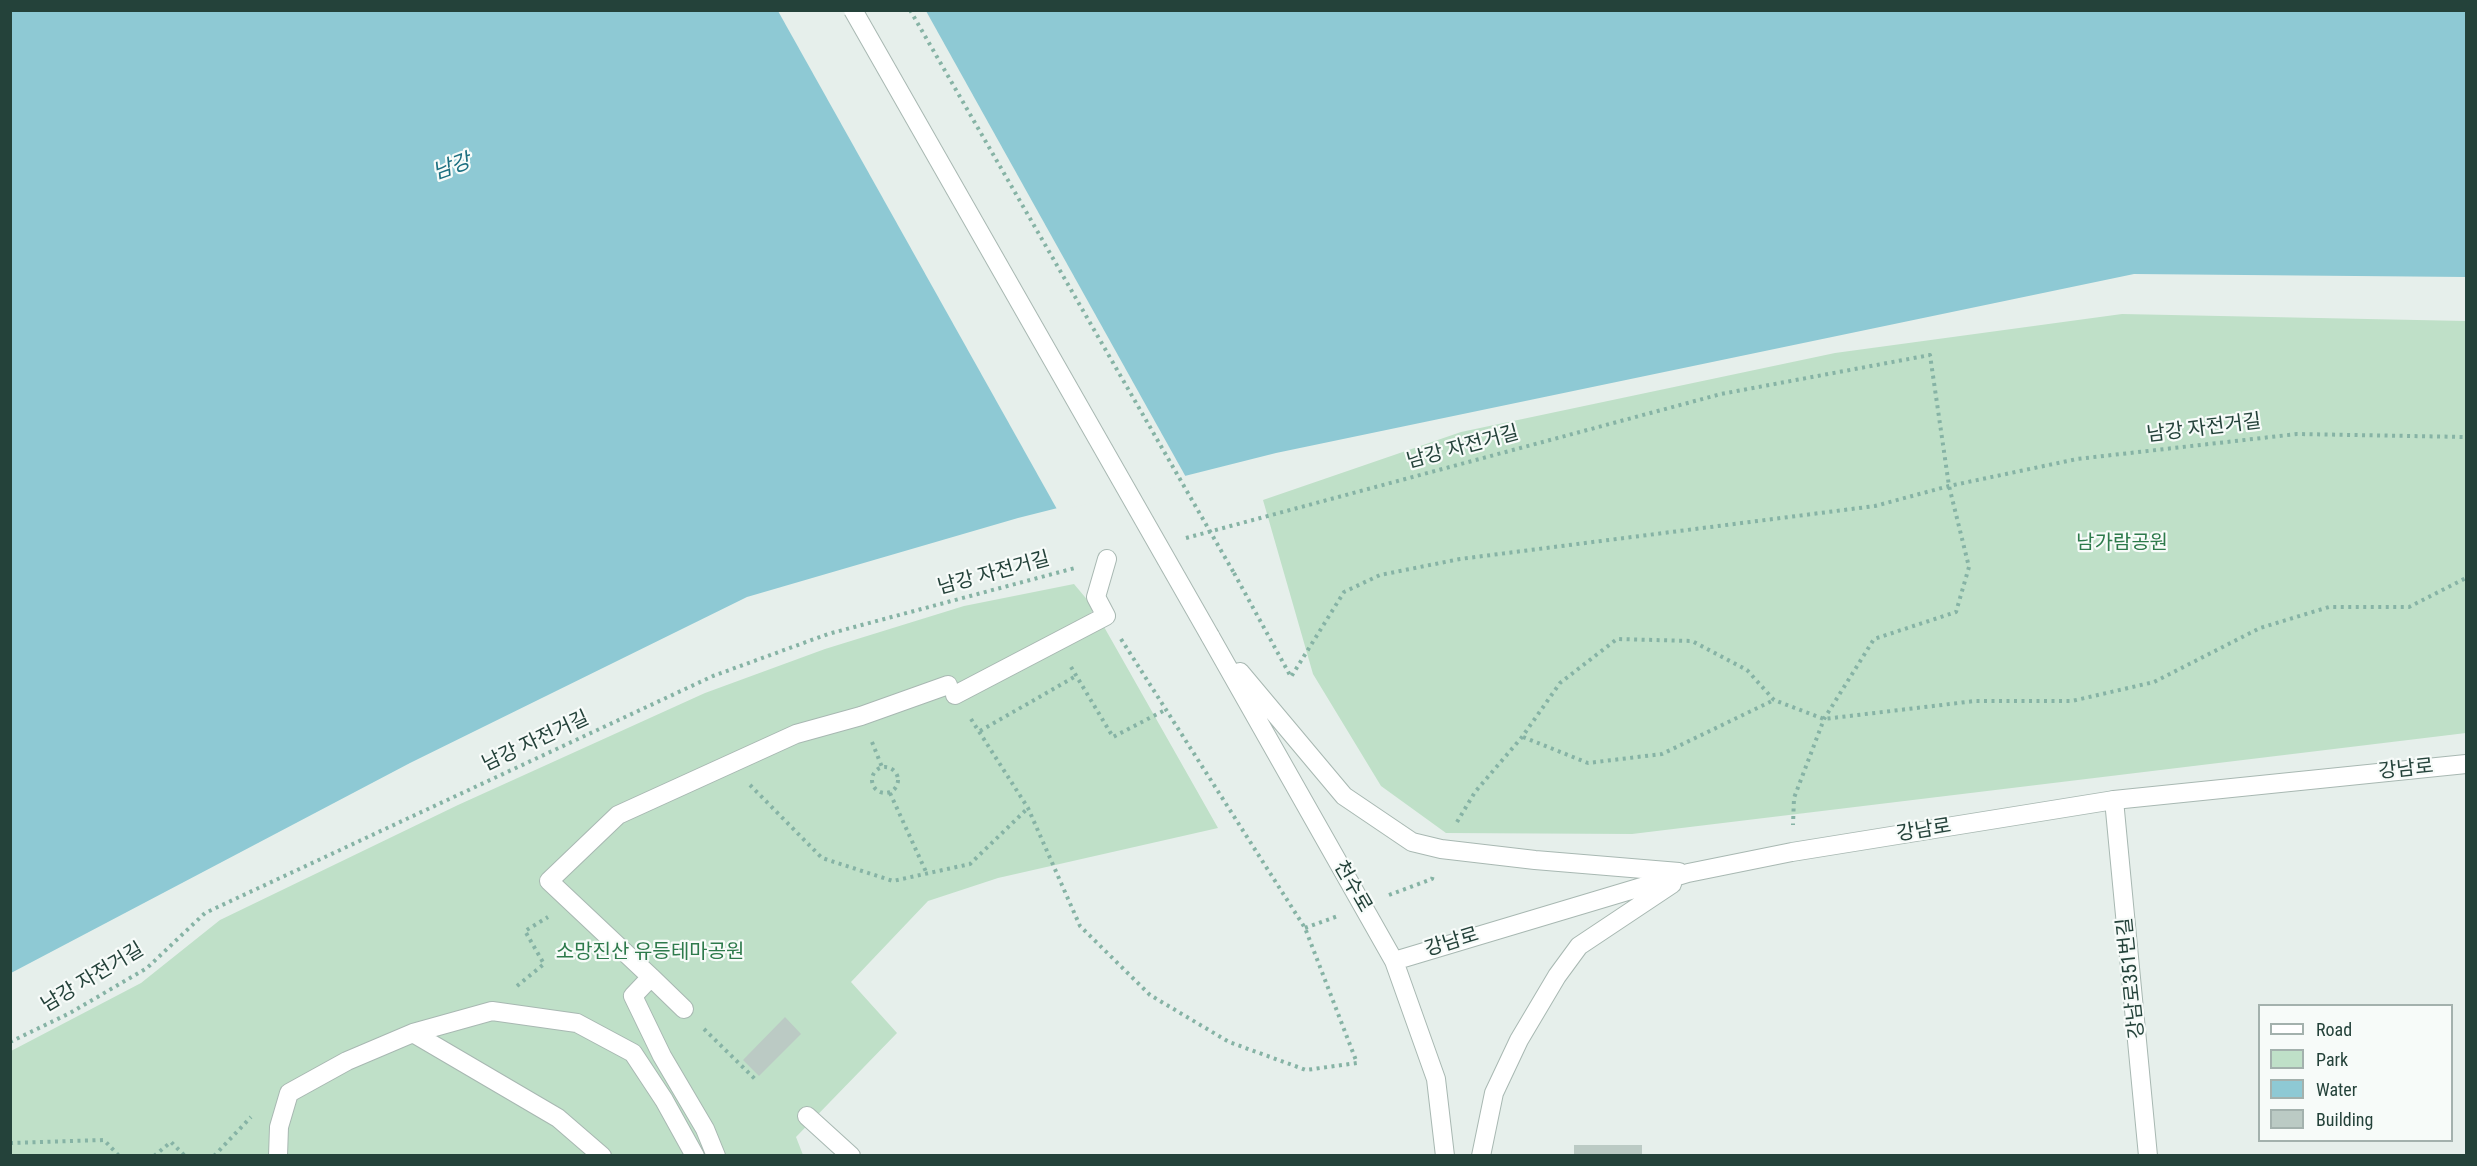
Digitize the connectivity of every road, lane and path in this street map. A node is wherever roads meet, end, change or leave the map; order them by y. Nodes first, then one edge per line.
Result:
1 (853, 10) edge
2 (910, 10) edge
3 (2466, 437) edge
4 (1949, 486) junction
5 (1185, 539) dead end
6 (1107, 559) joint
7 (2466, 578) edge
8 (1106, 616) junction
9 (1210, 636) junction
10 (1056, 642) junction
11 (1076, 676) junction
12 (952, 690) junction
13 (1774, 700) junction
14 (1167, 709) junction
15 (1824, 719) junction
16 (980, 731) junction
17 (1522, 737) junction
18 (729, 763) junction
19 (2466, 764) edge
20 (890, 793) junction
21 (2114, 800) junction
22 (1028, 808) junction
23 (1442, 849) junction
24 (1792, 852) junction
25 (1688, 873) junction
26 (927, 874) junction
27 (1363, 906) junction
28 (551, 915) dead end
29 (1305, 928) junction
30 (1394, 961) junction
31 (651, 977) junction
32 (512, 990) dead end
33 (684, 1009) joint
34 (413, 1033) junction
35 (10, 1042) edge
36 (757, 1081) dead end
37 (253, 1116) dead end
38 (807, 1116) dead end
39 (10, 1143) edge
40 (119, 1155) edge
41 (154, 1155) edge
42 (185, 1155) edge
43 (214, 1155) edge
44 (278, 1155) edge
45 (602, 1155) edge
46 (695, 1155) edge
47 (716, 1155) edge
48 (851, 1155) edge
49 (1445, 1155) edge
50 (1481, 1155) edge
51 (2148, 1155) edge

1 - 9 street, bridge
2 - 4 path, 남강 자전거길, bridge
3 - 4 path, 남강 자전거길
4 - 5 path, 남강 자전거길
4 - 15 path
6 - 8 street
6 - 35 path, 남강 자전거길
7 - 15 path
8 - 10 street
8 - 14 path
9 - 23 street
9 - 27 street, 천수로
10 - 11 path
10 - 12 street
11 - 14 path
11 - 16 path
12 - 16 path
12 - 18 street
13 - 15 path
13 - 17 path
13 - 17 path
14 - 29 path
15 - 24 path
16 - 22 path
17 - 23 path
18 - 26 path
18 - 31 street
19 - 21 street, 강남로
20 - 20 path
20 - 26 path
21 - 24 street, 강남로
21 - 51 street, 강남로351번길
22 - 26 path
22 - 29 path
23 - 25 street
23 - 27 path
24 - 25 street, 강남로
25 - 30 street, 강남로
25 - 50 street
27 - 29 path
27 - 30 street, 천수로
28 - 32 path
30 - 49 street, 천수로
31 - 33 street
31 - 47 street
33 - 36 path
34 - 44 street
34 - 45 street
34 - 46 street
37 - 43 path
38 - 48 street
39 - 40 path
41 - 42 path

